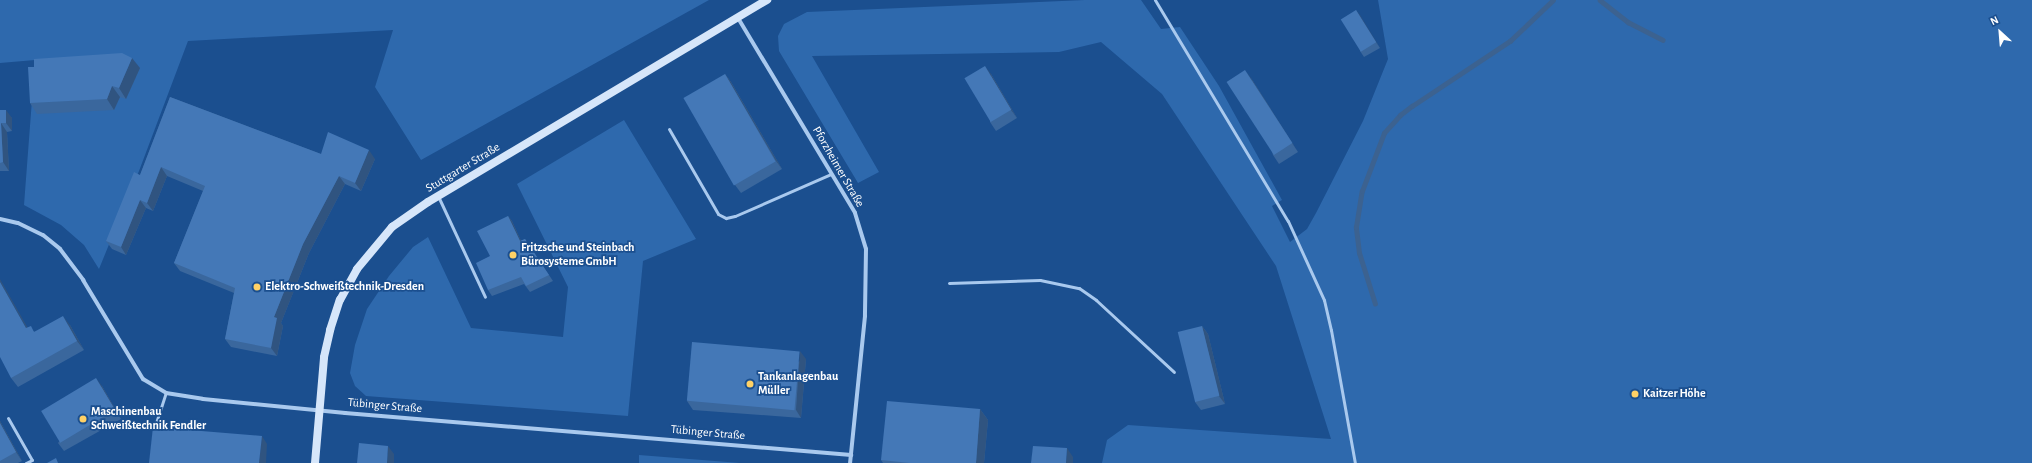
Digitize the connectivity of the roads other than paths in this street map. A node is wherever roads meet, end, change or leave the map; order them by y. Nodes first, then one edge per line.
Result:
1 (767, 0) edge
2 (1155, 0) edge
3 (737, 18) junction
4 (669, 129) dead end
5 (831, 174) junction
6 (438, 196) junction
7 (0, 220) edge
8 (949, 283) dead end
9 (485, 297) dead end
10 (1174, 372) dead end
11 (166, 393) junction
12 (319, 410) junction
13 (8, 418) dead end
14 (153, 433) edge
15 (851, 455) junction
16 (26, 463) edge
17 (315, 463) edge
18 (850, 463) edge
19 (1355, 463) edge

1 - 3 main road, Stuttgarter Straße
2 - 19 lane
3 - 5 street, Pforzheimer Straße
3 - 6 main road, Stuttgarter Straße
4 - 5 lane
5 - 15 street, Pforzheimer Straße
6 - 9 lane
6 - 12 main road, Stuttgarter Straße
7 - 11 street, Tübinger Straße
8 - 10 lane
11 - 12 street, Tübinger Straße
11 - 14 lane
12 - 15 street, Tübinger Straße
12 - 17 main road, Stuttgarter Straße
13 - 16 lane
15 - 18 street, Pforzheimer Straße

